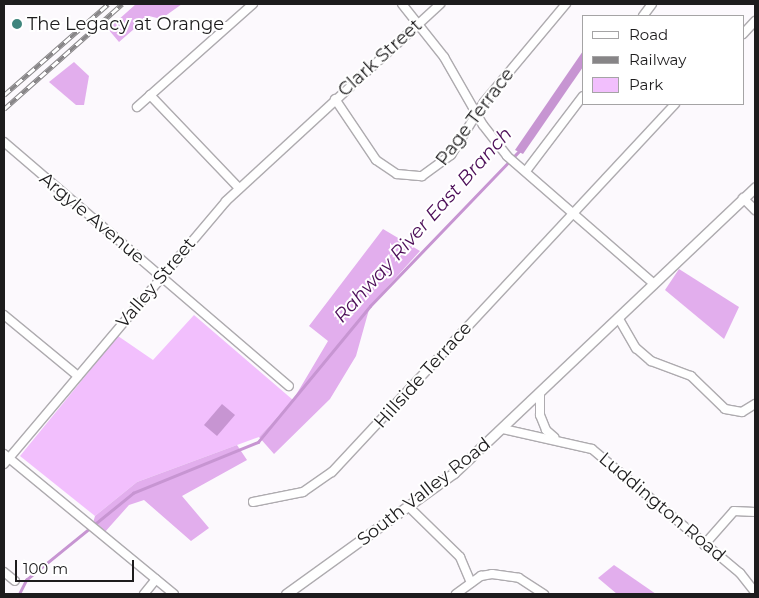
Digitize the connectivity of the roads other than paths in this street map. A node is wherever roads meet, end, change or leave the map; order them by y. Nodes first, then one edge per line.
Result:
1 (253, 4) edge
2 (402, 4) edge
3 (440, 4) edge
4 (566, 4) edge
5 (652, 4) edge
6 (644, 15) edge
7 (755, 21) edge
8 (418, 24) junction
9 (744, 33) edge
10 (150, 95) junction
11 (582, 97) edge
12 (335, 99) junction
13 (674, 105) edge
14 (137, 107) dead end
15 (320, 112) joint
16 (476, 114) junction
17 (6, 145) edge
18 (526, 171) junction
19 (755, 187) edge
20 (239, 188) junction
21 (743, 198) junction
22 (755, 210) edge
23 (571, 211) junction
24 (160, 276) junction
25 (654, 284) junction
26 (4, 315) edge
27 (619, 319) junction
28 (78, 376) junction
29 (288, 386) dead end
30 (540, 394) junction
31 (755, 404) edge
32 (503, 428) junction
33 (558, 439) junction
34 (5, 459) edge
35 (253, 502) dead end
36 (410, 508) junction
37 (755, 512) edge
38 (704, 545) junction
39 (4, 572) edge
40 (156, 579) junction
41 (15, 581) dead end
42 (471, 583) junction
43 (755, 592) edge
44 (144, 594) edge
45 (174, 594) edge
46 (286, 594) edge
47 (456, 594) edge
48 (544, 594) edge

1 - 10 street
2 - 8 street
3 - 8 street, Clark Street
4 - 16 street, Page Terrace
5 - 6 street
7 - 9 street
8 - 12 street, Clark Street
8 - 16 street
10 - 14 street
10 - 20 street
11 - 18 street
12 - 15 street, Clark Street
12 - 16 street, Page Terrace
13 - 23 street, Hillside Terrace
15 - 20 street, Valley Street
16 - 18 street
17 - 24 street, Argyle Avenue
18 - 23 street
19 - 21 street, South Valley Road
20 - 24 street, Valley Street
21 - 22 street
21 - 25 street, South Valley Road
23 - 25 street
23 - 35 street, Hillside Terrace
24 - 28 street, Valley Street
24 - 29 street, Argyle Avenue
25 - 27 street, South Valley Road
26 - 28 street
27 - 30 street, South Valley Road
27 - 31 street
28 - 34 street, Valley Street
30 - 32 street, South Valley Road
30 - 33 street
32 - 33 street, Luddington Road
32 - 36 street, South Valley Road
33 - 38 street, Luddington Road
34 - 40 street
36 - 42 street
36 - 46 street, South Valley Road
37 - 38 street
38 - 43 street, Luddington Road
39 - 41 street
40 - 44 street
40 - 45 street
42 - 47 street
42 - 48 street

